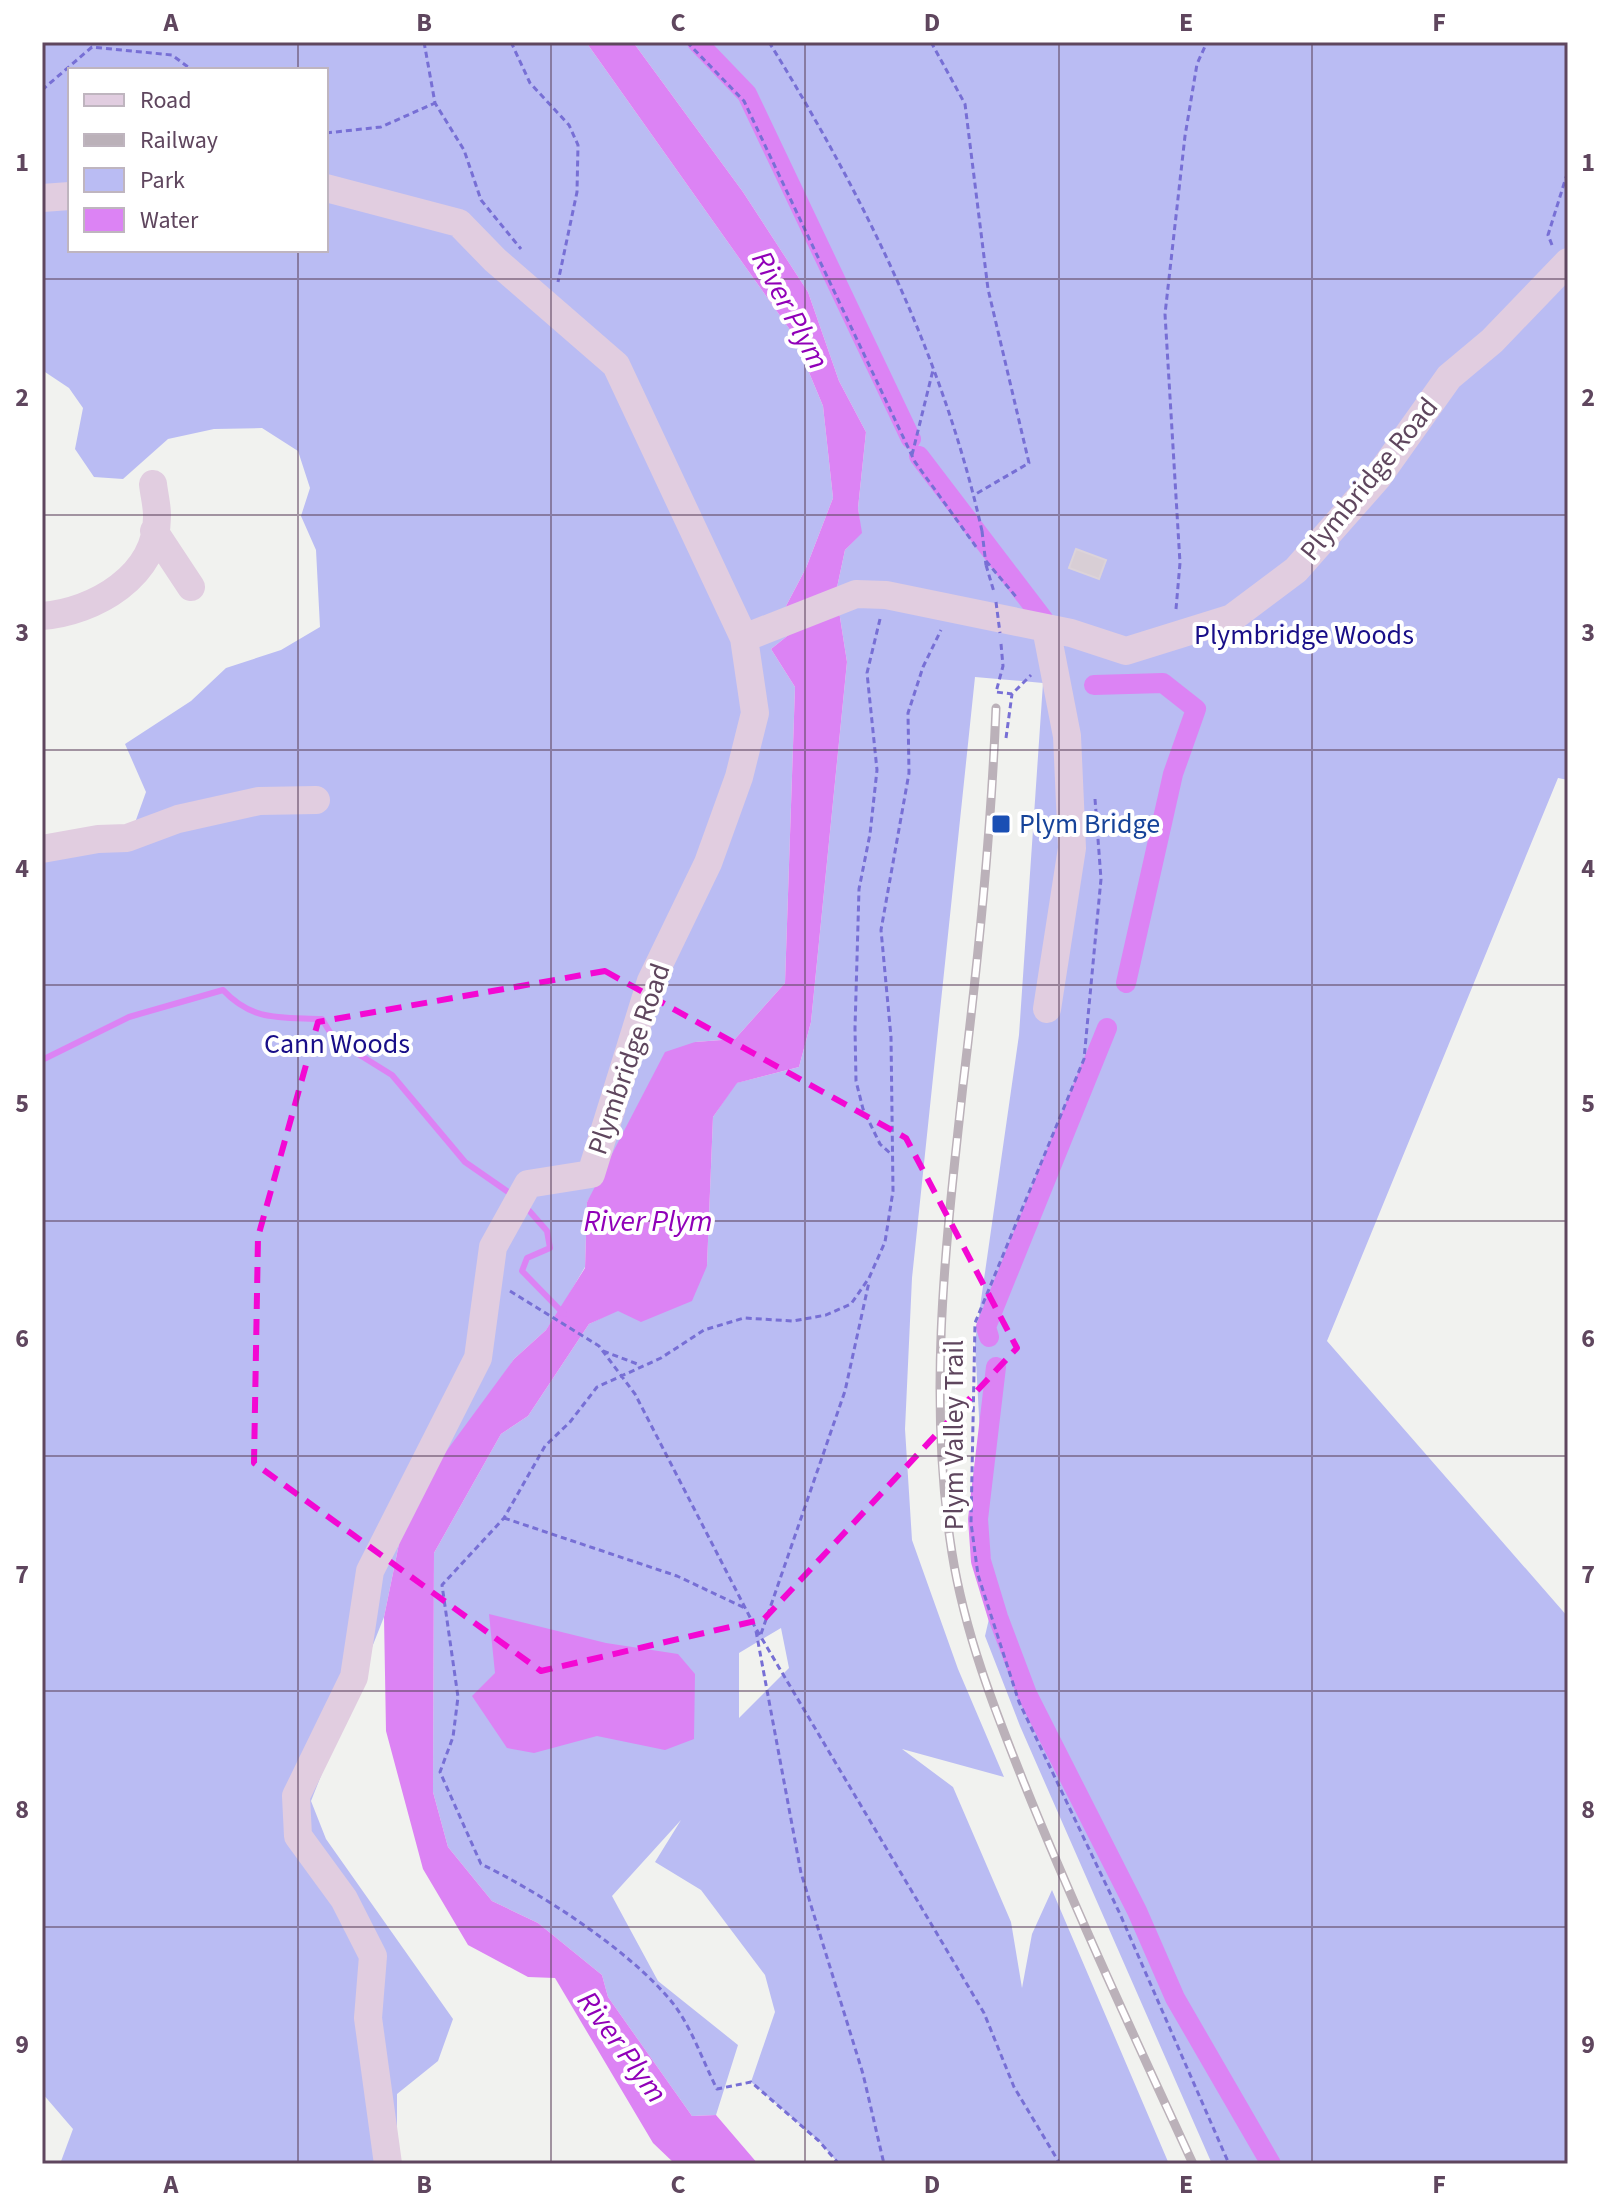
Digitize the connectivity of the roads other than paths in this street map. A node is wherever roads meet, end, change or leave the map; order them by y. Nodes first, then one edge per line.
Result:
1 (328, 189) edge
2 (68, 196) edge
3 (42, 198) edge
4 (1565, 265) edge
5 (153, 484) dead end
6 (154, 531) junction
7 (191, 587) dead end
8 (42, 616) edge
9 (1046, 628) junction
10 (744, 638) junction
11 (316, 800) dead end
12 (42, 849) edge
13 (1047, 1009) dead end
14 (388, 2164) edge

1 - 10 street, Plymbridge Road
2 - 3 street
4 - 9 street, Plymbridge Road
5 - 6 street
6 - 7 street
6 - 8 street
9 - 10 street, Plymbridge Road
9 - 13 street
10 - 14 street, Plymbridge Road
11 - 12 street

